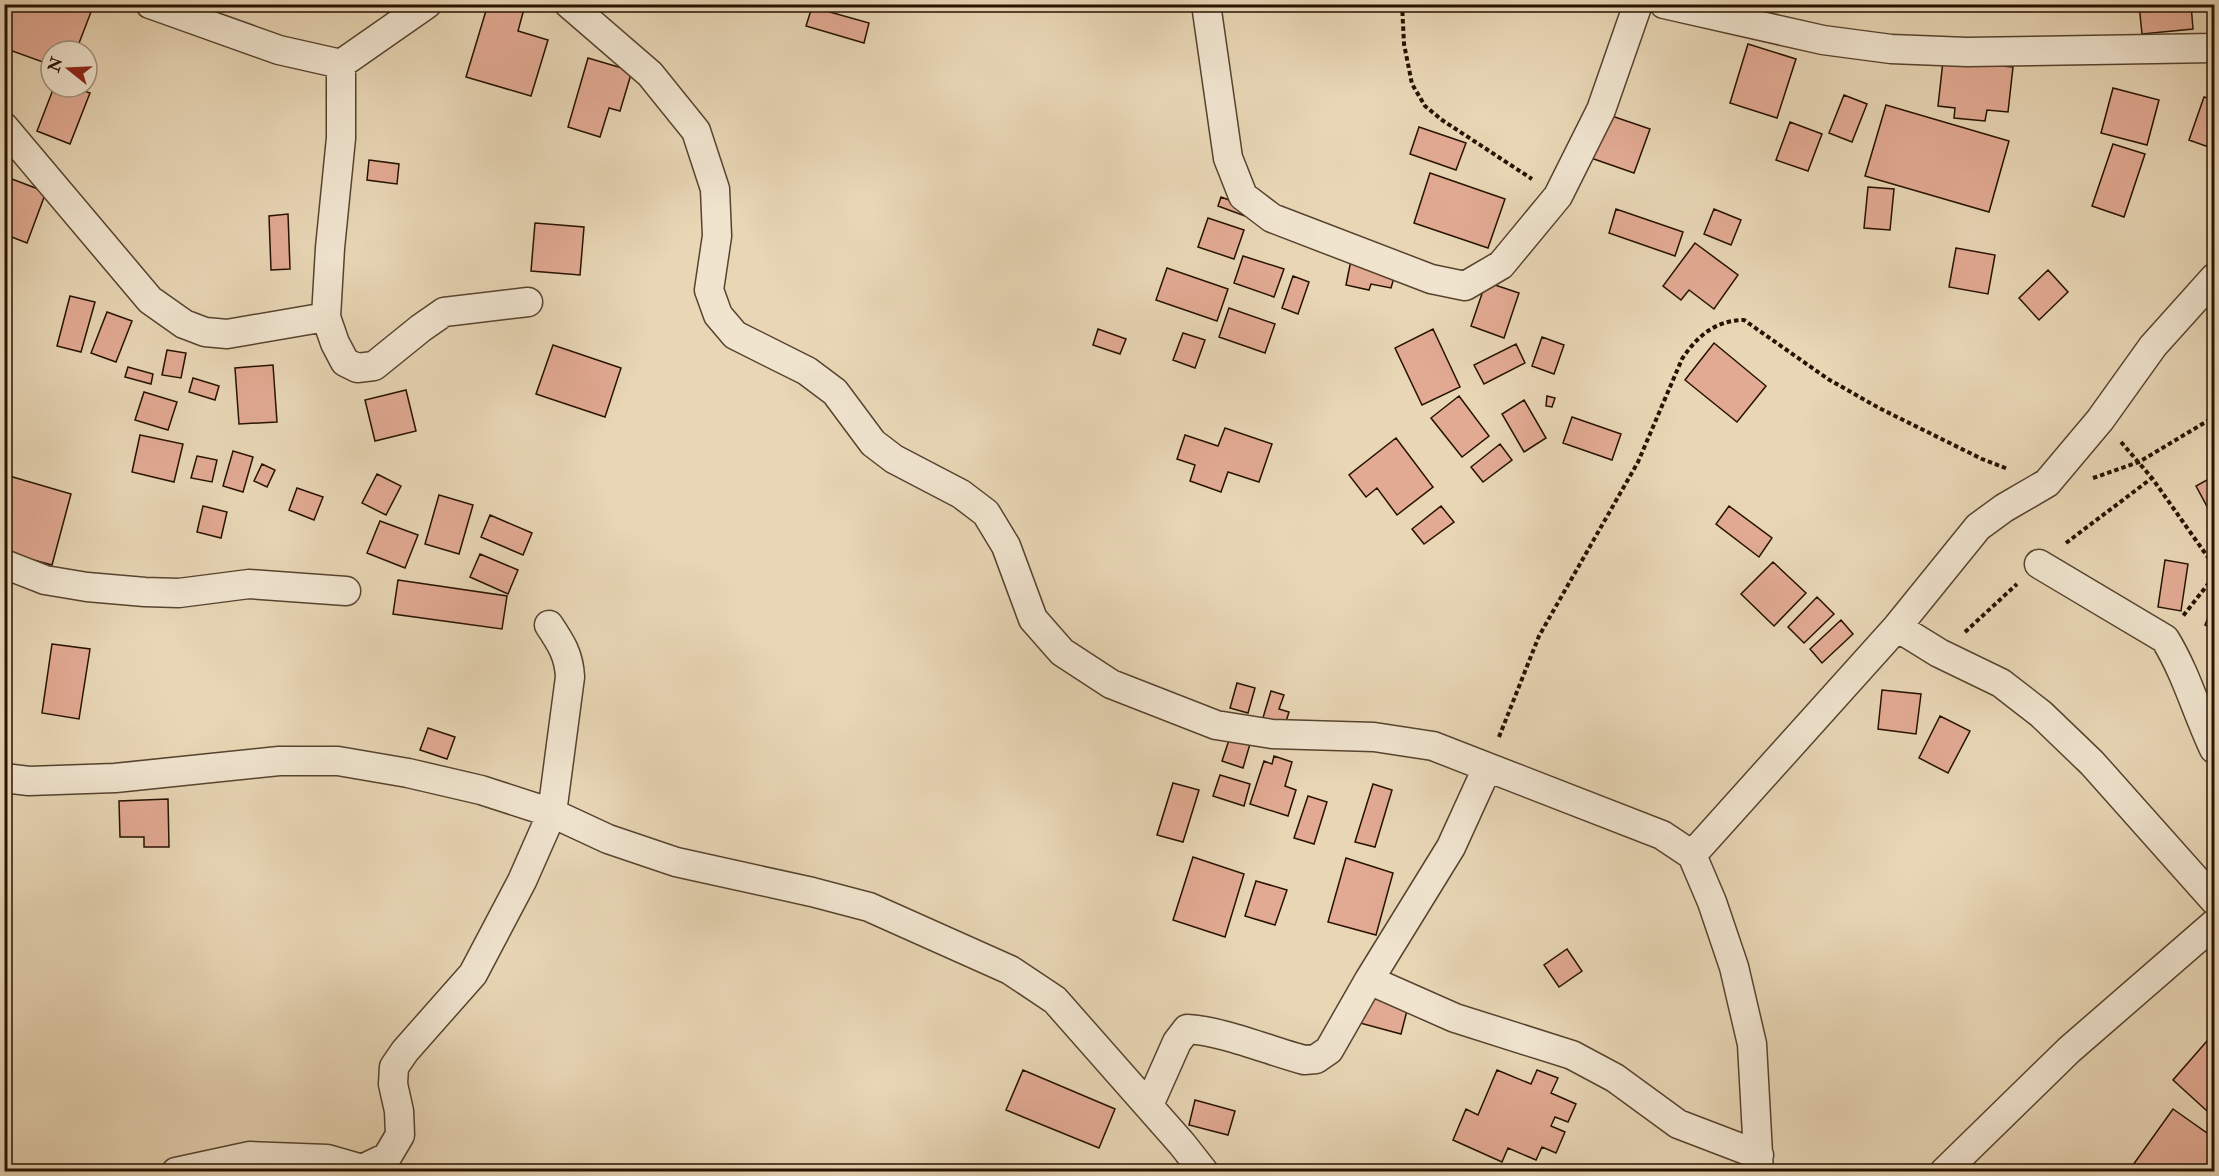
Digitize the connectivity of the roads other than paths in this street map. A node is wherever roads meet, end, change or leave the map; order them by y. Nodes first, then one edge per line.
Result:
1 (150, 4) edge
2 (427, 4) edge
3 (569, 4) edge
4 (1206, 4) edge
5 (1638, 4) edge
6 (1664, 4) edge
7 (2214, 48) edge
8 (341, 64) junction
9 (4, 128) edge
10 (2214, 280) edge
11 (528, 302) dead end
12 (326, 317) junction
13 (4, 564) edge
14 (2039, 564) dead end
15 (346, 591) dead end
16 (549, 625) dead end
17 (1898, 627) junction
18 (2214, 748) edge
19 (1487, 768) junction
20 (4, 778) edge
21 (552, 813) junction
22 (1692, 855) junction
23 (2214, 900) edge
24 (2214, 924) edge
25 (1369, 980) junction
26 (1149, 1105) junction
27 (1759, 1163) edge
28 (176, 1172) edge
29 (1204, 1172) edge
30 (1944, 1172) edge

1 - 8 street
2 - 8 street
3 - 19 street
4 - 5 street
6 - 7 street
8 - 12 street
9 - 12 street
10 - 17 street
11 - 12 street
13 - 15 street
14 - 18 street
16 - 21 street
17 - 22 street
17 - 23 street
19 - 22 street
19 - 25 street
20 - 21 street
21 - 26 street
21 - 28 street
22 - 27 street
24 - 30 street
25 - 26 street
25 - 27 street
26 - 29 street

